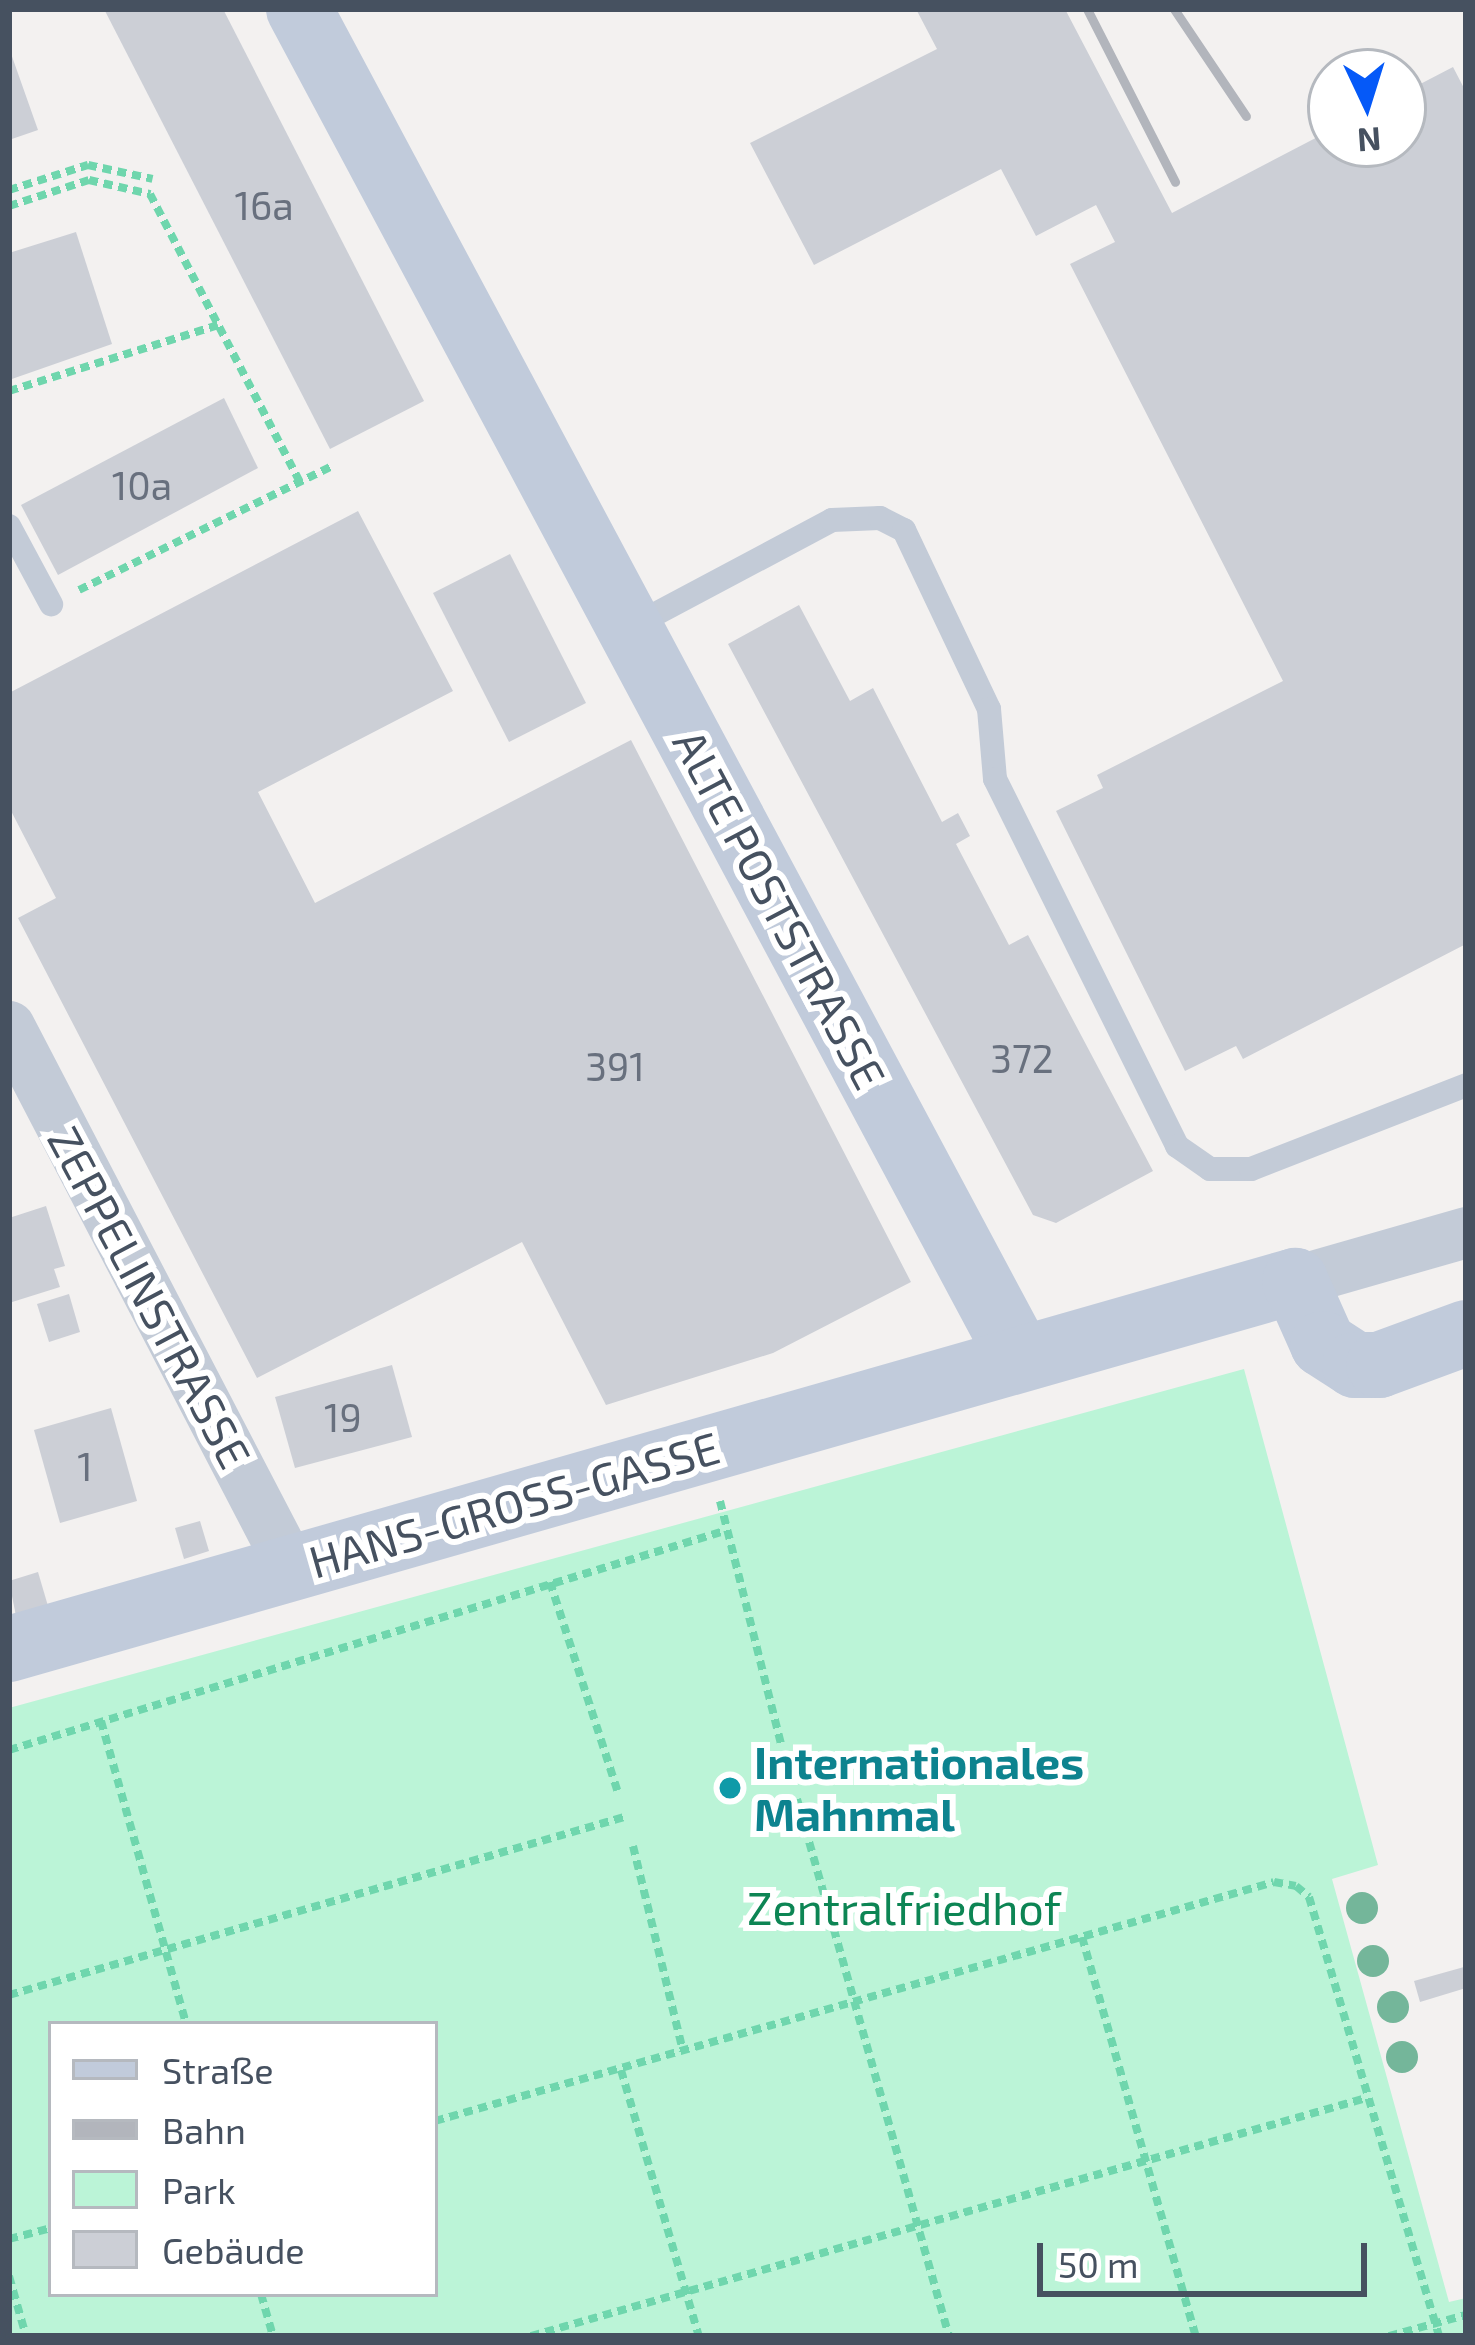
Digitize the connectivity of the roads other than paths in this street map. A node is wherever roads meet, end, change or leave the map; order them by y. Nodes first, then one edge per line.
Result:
1 (298, 9) edge
2 (9, 526) edge
3 (51, 604) road end
4 (630, 628) junction
5 (13, 1044) edge
6 (1466, 1085) edge
7 (1466, 1232) edge
8 (1295, 1281) junction
9 (1466, 1333) edge
10 (1020, 1358) junction
11 (291, 1568) junction
12 (9, 1649) edge

1 - 4 street, ALTE POSTSTRASSE
2 - 3 lane
4 - 6 lane
4 - 10 street, ALTE POSTSTRASSE
5 - 11 street, ZEPPELINSTRASSE
7 - 8 street
8 - 9 street
8 - 10 street
10 - 11 street, HANS-GROSS-GASSE
11 - 12 street, HANS-GROSS-GASSE

